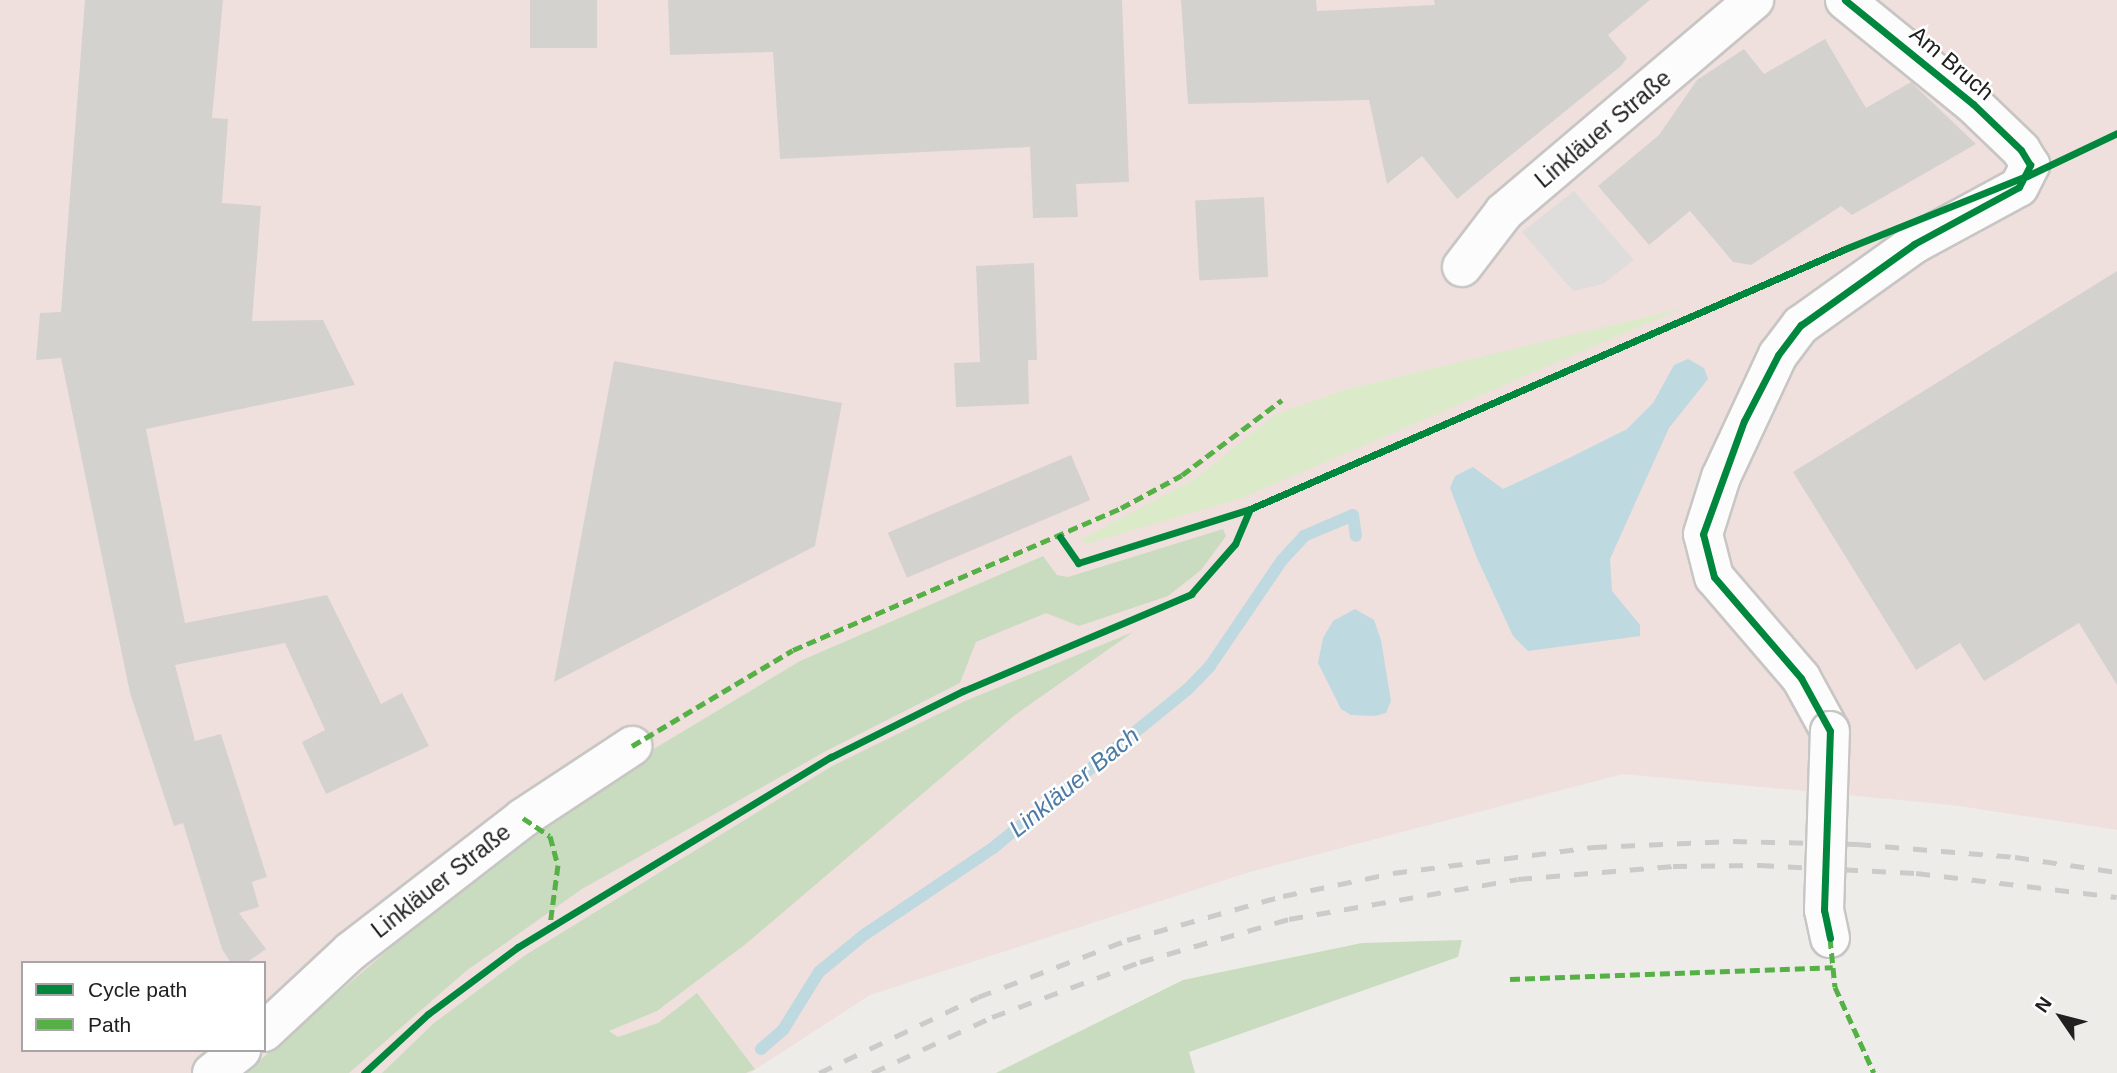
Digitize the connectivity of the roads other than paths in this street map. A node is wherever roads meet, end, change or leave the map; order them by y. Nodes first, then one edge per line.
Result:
1 (1754, 0) edge
2 (1845, 0) edge
3 (1462, 267) dead end
4 (632, 746) dead end
5 (1830, 938) dead end
6 (266, 1030) edge
7 (238, 1052) edge
8 (212, 1073) edge

1 - 3 street, Linkläuer Straße
2 - 5 street, Am Bruch, bridge
4 - 6 street, Linkläuer Straße
7 - 8 street

